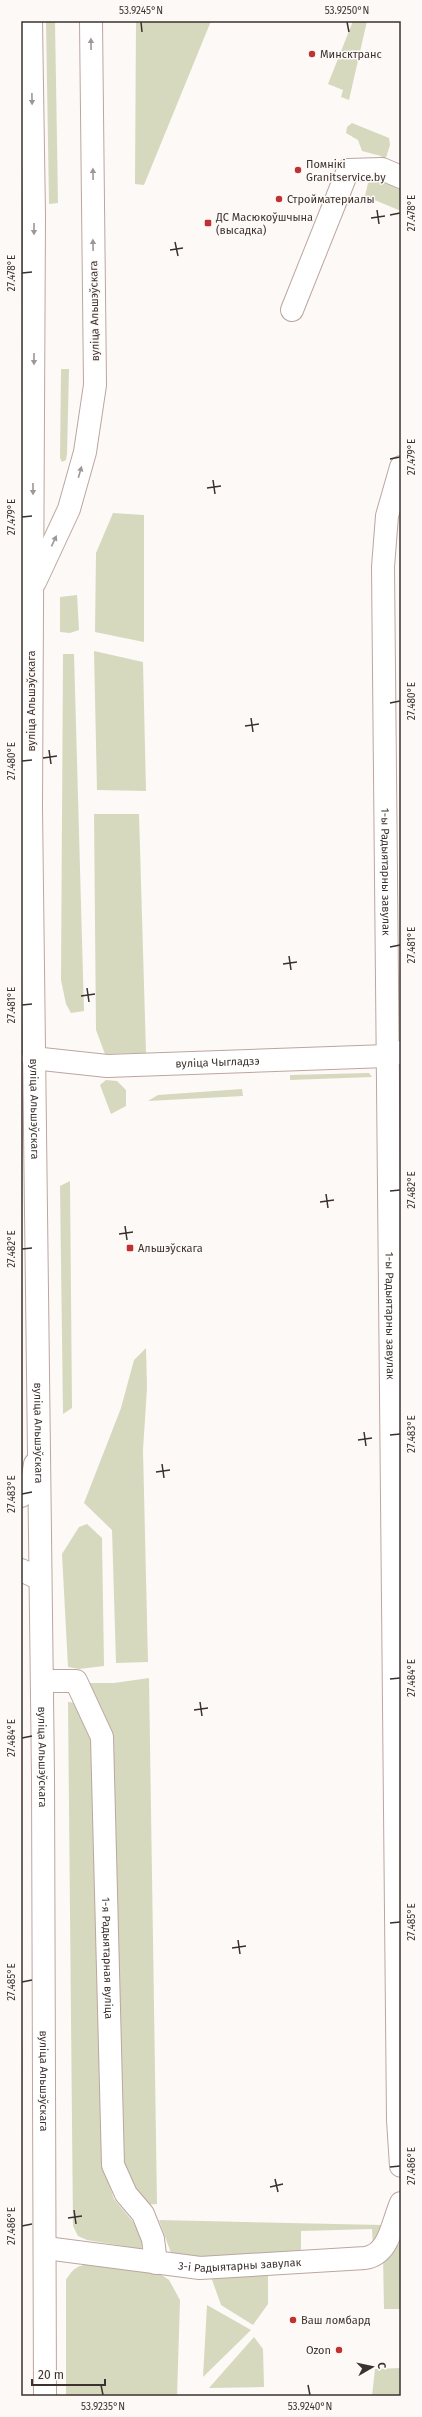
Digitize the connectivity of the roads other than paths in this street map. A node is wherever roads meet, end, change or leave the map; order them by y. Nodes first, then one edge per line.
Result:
1 (31, 21) edge
2 (91, 21) edge
3 (401, 177) edge
4 (292, 310) dead end
5 (401, 467) edge
6 (32, 589) junction
7 (394, 1054) edge
8 (33, 1058) junction
9 (38, 1442) junction
10 (21, 1496) edge
11 (30, 1575) edge
12 (42, 1681) junction
13 (401, 2166) edge
14 (401, 2204) edge
15 (46, 2248) junction
16 (156, 2263) junction
17 (45, 2396) edge

1 -> 6 street, вуліца Альшэўскага
6 -> 2 street, вуліца Альшэўскага
3 - 4 street
5 - 7 street, 1-ы Радыятарны завулак
6 - 8 street, вуліца Альшэўскага
7 - 8 street, вуліца Чыгладзэ
7 - 13 street, 1-ы Радыятарны завулак
8 - 9 street, вуліца Альшэўскага
9 - 10 street
9 - 11 street, вуліца Альшэўскага
11 - 12 street, вуліца Альшэўскага
12 - 15 street, вуліца Альшэўскага
12 - 16 street, 1-я Радыятарная вуліца
14 - 16 street, 3-і Радыятарны завулак
15 - 16 street, 3-і Радыятарны завулак
15 - 17 street, вуліца Альшэўскага

